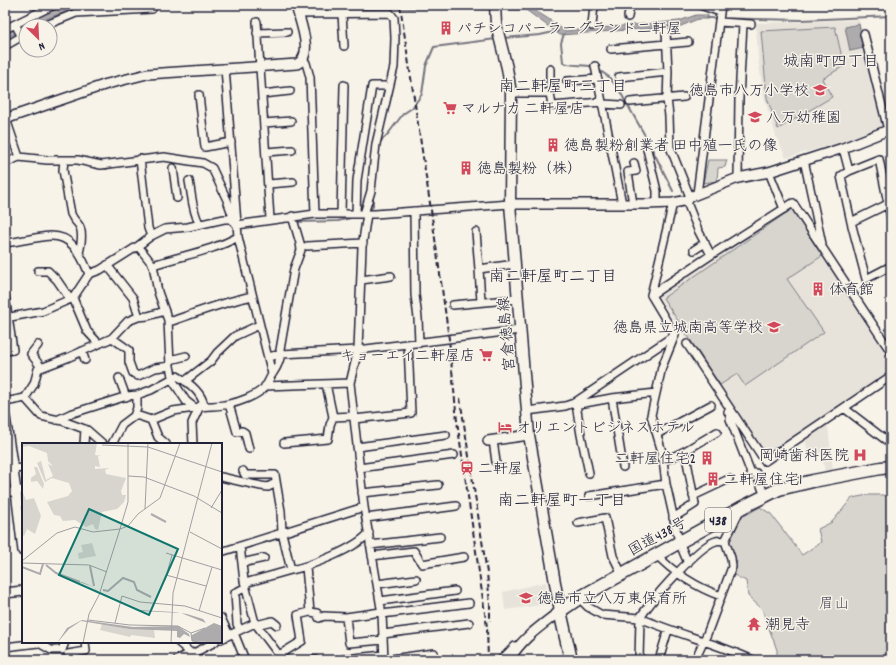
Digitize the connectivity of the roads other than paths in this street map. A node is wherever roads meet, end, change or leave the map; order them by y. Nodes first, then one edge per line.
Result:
1 (54, 5) edge
2 (594, 5) edge
3 (630, 5) edge
4 (700, 5) edge
5 (152, 9) dead end
6 (720, 9) edge
7 (297, 10) edge
8 (495, 10) edge
9 (342, 14) junction
10 (628, 17) dead end
11 (58, 20) edge
12 (257, 22) dead end
13 (719, 22) junction
14 (15, 24) junction
15 (743, 24) junction
16 (751, 24) dead end
17 (592, 26) dead end
18 (18, 28) edge
19 (5, 29) edge
20 (666, 30) dead end
21 (287, 32) dead end
22 (257, 33) junction
23 (864, 34) dead end
24 (18, 39) edge
25 (688, 42) dead end
26 (667, 43) junction
27 (5, 46) edge
28 (344, 46) dead end
29 (611, 49) dead end
30 (303, 59) junction
31 (595, 66) dead end
32 (260, 67) junction
33 (225, 68) junction
34 (550, 69) dead end
35 (668, 72) junction
36 (619, 77) dead end
37 (598, 79) junction
38 (568, 81) dead end
39 (344, 85) dead end
40 (385, 86) dead end
41 (290, 91) dead end
42 (510, 93) junction
43 (550, 93) junction
44 (262, 94) junction
45 (199, 95) dead end
46 (684, 97) dead end
47 (666, 99) junction
48 (630, 102) dead end
49 (602, 103) junction
50 (621, 105) dead end
51 (5, 118) edge
52 (291, 121) dead end
53 (264, 123) junction
54 (890, 129) edge
55 (231, 142) junction
56 (646, 145) dead end
57 (843, 148) junction
58 (292, 150) dead end
59 (266, 152) junction
60 (19, 157) junction
61 (140, 159) junction
62 (64, 160) junction
63 (804, 160) junction
64 (5, 163) edge
65 (634, 163) dead end
66 (172, 168) dead end
67 (849, 171) junction
68 (628, 172) junction
69 (769, 172) junction
70 (616, 173) junction
71 (738, 178) junction
72 (293, 182) dead end
73 (268, 184) junction
74 (176, 188) junction
75 (691, 197) junction
76 (177, 198) dead end
77 (673, 203) junction
78 (510, 204) junction
79 (622, 204) junction
80 (633, 204) junction
81 (658, 204) junction
82 (888, 204) junction
83 (784, 209) junction
84 (414, 212) junction
85 (315, 214) junction
86 (341, 214) junction
87 (356, 214) junction
88 (366, 214) junction
89 (292, 216) junction
90 (891, 218) edge
91 (231, 219) junction
92 (270, 219) junction
93 (850, 222) junction
94 (199, 223) junction
95 (237, 225) junction
96 (476, 232) dead end
97 (151, 236) junction
98 (238, 238) junction
99 (5, 243) edge
100 (363, 243) junction
101 (705, 243) junction
102 (138, 246) junction
103 (307, 246) dead end
104 (823, 248) junction
105 (694, 250) dead end
106 (79, 253) junction
107 (711, 255) junction
108 (515, 264) junction
109 (107, 265) junction
110 (153, 265) junction
111 (891, 266) edge
112 (479, 269) junction
113 (38, 271) dead end
114 (89, 274) junction
115 (391, 276) dead end
116 (361, 280) junction
117 (651, 295) junction
118 (5, 296) edge
119 (252, 296) junction
120 (72, 299) junction
121 (518, 299) junction
122 (481, 302) junction
123 (453, 305) dead end
124 (165, 311) junction
125 (7, 317) edge
126 (139, 317) junction
127 (168, 320) junction
128 (259, 325) junction
129 (520, 330) junction
130 (676, 335) junction
131 (112, 338) junction
132 (419, 343) junction
133 (99, 344) junction
134 (408, 344) junction
135 (688, 344) dead end
136 (38, 345) dead end
137 (358, 350) junction
138 (5, 351) edge
139 (82, 351) junction
140 (891, 352) edge
141 (281, 354) junction
142 (186, 356) dead end
143 (268, 357) junction
144 (85, 360) dead end
145 (170, 363) junction
146 (41, 368) junction
147 (272, 374) junction
148 (891, 376) edge
149 (119, 378) dead end
150 (172, 378) junction
151 (185, 381) junction
152 (350, 383) junction
153 (326, 384) junction
154 (265, 386) junction
155 (656, 393) junction
156 (137, 396) junction
157 (126, 397) junction
158 (25, 398) junction
159 (612, 398) junction
160 (5, 402) edge
161 (575, 403) junction
162 (229, 404) junction
163 (712, 405) dead end
164 (200, 406) junction
165 (728, 406) junction
166 (844, 408) junction
167 (527, 411) junction
168 (134, 416) junction
169 (5, 417) edge
170 (333, 417) junction
171 (354, 418) junction
172 (56, 420) junction
173 (151, 420) junction
174 (85, 429) junction
175 (717, 432) dead end
176 (657, 434) junction
177 (446, 435) dead end
178 (529, 435) junction
179 (490, 441) joint
180 (84, 443) edge
181 (101, 443) edge
182 (113, 443) edge
183 (165, 443) edge
184 (193, 443) edge
185 (284, 443) dead end
186 (891, 444) edge
187 (358, 447) junction
188 (249, 449) dead end
189 (685, 451) junction
190 (454, 455) dead end
191 (664, 461) junction
192 (496, 462) dead end
193 (623, 467) dead end
194 (891, 467) edge
195 (22, 468) edge
196 (359, 468) junction
197 (13, 469) junction
198 (243, 470) dead end
199 (589, 473) dead end
200 (222, 477) edge
201 (729, 479) dead end
202 (276, 483) junction
203 (666, 484) junction
204 (438, 485) dead end
205 (20, 490) edge
206 (5, 493) edge
207 (362, 493) junction
208 (589, 496) dead end
209 (693, 496) junction
210 (765, 496) junction
211 (456, 506) dead end
212 (364, 507) junction
213 (741, 508) junction
214 (366, 518) junction
215 (673, 518) junction
216 (578, 522) dead end
217 (22, 531) edge
218 (282, 533) junction
219 (366, 536) junction
220 (440, 537) dead end
221 (725, 541) junction
222 (679, 542) junction
223 (370, 544) junction
224 (240, 546) junction
225 (222, 552) edge
226 (656, 554) junction
227 (372, 556) junction
228 (464, 557) dead end
229 (264, 558) dead end
230 (242, 563) junction
231 (688, 563) junction
232 (306, 567) junction
233 (291, 570) junction
234 (269, 573) dead end
235 (678, 573) junction
236 (622, 574) junction
237 (416, 579) dead end
238 (245, 583) junction
239 (377, 584) junction
240 (22, 591) edge
241 (455, 591) dead end
242 (5, 594) edge
243 (720, 596) junction
244 (579, 598) junction
245 (380, 601) junction
246 (469, 604) dead end
247 (560, 611) junction
248 (310, 612) junction
249 (382, 613) junction
250 (346, 618) junction
251 (640, 618) junction
252 (222, 619) edge
253 (469, 623) dead end
254 (255, 624) junction
255 (277, 625) dead end
256 (668, 630) junction
257 (234, 633) junction
258 (383, 637) junction
259 (222, 639) edge
260 (523, 641) junction
261 (703, 641) junction
262 (38, 643) edge
263 (65, 643) edge
264 (85, 643) edge
265 (179, 643) edge
266 (212, 643) edge
267 (5, 647) edge
268 (434, 653) dead end
269 (67, 655) edge
270 (192, 656) edge
271 (280, 658) edge
272 (384, 658) edge
273 (743, 658) edge
274 (344, 659) dead end
275 (177, 660) edge
276 (245, 660) edge
277 (501, 660) edge
278 (509, 660) edge
279 (571, 660) edge
280 (638, 660) edge
281 (659, 660) edge
282 (695, 660) edge
283 (753, 660) edge

1 - 14 street
2 - 17 street
3 - 10 street
4 - 6 street
5 - 11 street
6 - 13 street
7 - 9 street
7 - 30 street
8 - 42 main road, 宮倉徳島線
9 - 28 street
9 - 88 street
12 - 22 street
13 - 15 street
13 - 75 street
14 - 18 street
14 - 19 street
15 - 16 street
15 - 71 street
20 - 26 street
21 - 22 street
22 - 32 street
23 - 54 street
24 - 27 street
25 - 26 street
26 - 29 street
26 - 35 street
30 - 32 street
30 - 85 street
31 - 37 street
32 - 33 street
32 - 44 street
33 - 51 street
33 - 55 street
34 - 43 street
35 - 36 street
35 - 47 street
37 - 38 street
37 - 49 street
39 - 86 street
40 - 87 street
41 - 44 street
42 - 43 street
42 - 78 main road, 宮倉徳島線
43 - 49 street
44 - 53 street
45 - 55 street
46 - 47 street
47 - 48 street
47 - 75 street
49 - 50 street
49 - 70 street
51 - 60 street
52 - 53 street
53 - 59 street
54 - 57 street
55 - 95 street
56 - 81 street
57 - 63 street
57 - 67 street
58 - 59 street
59 - 73 street
60 - 62 street
60 - 64 street
61 - 62 street
61 - 91 street
61 - 97 street
62 - 106 street
63 - 69 street
63 - 104 street
65 - 68 street
66 - 74 street
67 - 82 street
67 - 93 street
68 - 70 street
68 - 80 street
69 - 71 street
69 - 83 street
70 - 79 street
71 - 75 street
72 - 73 street
73 - 92 street
74 - 76 street
74 - 94 street
75 - 77 street
75 - 101 street
77 - 81 street
77 - 117 street
78 - 79 street
78 - 84 street
78 - 108 main road, 宮倉徳島線
79 - 80 street
80 - 81 street
82 - 90 street
82 - 93 street
83 - 104 street
83 - 107 street
84 - 88 street
84 - 132 street
85 - 86 street
85 - 89 street
86 - 87 street
87 - 88 street
88 - 100 street
89 - 92 street
89 - 141 street
91 - 94 street
91 - 95 street
92 - 95 street
93 - 111 street
94 - 97 street
95 - 98 street
96 - 112 street
97 - 102 street
98 - 110 street
98 - 119 street
99 - 106 street
100 - 103 street
100 - 116 street
101 - 105 street
101 - 107 street
102 - 109 street
102 - 110 street
104 - 140 street
106 - 114 street
107 - 117 street
108 - 112 street
108 - 121 main road, 宮倉徳島線
109 - 114 street
109 - 126 street
110 - 124 street
112 - 122 street
113 - 120 street
114 - 120 street
115 - 116 street
116 - 137 street
117 - 130 street
118 - 125 street
119 - 127 street
119 - 128 street
120 - 125 street
120 - 133 street
121 - 122 street
121 - 129 main road, 宮倉徳島線
122 - 123 street
124 - 126 street
124 - 127 street
125 - 138 street
126 - 131 street
127 - 145 street
128 - 143 street
128 - 151 street
129 - 132 street
129 - 167 main road, 宮倉徳島線
130 - 155 street
130 - 161 street
131 - 133 street
131 - 145 street
132 - 134 street
133 - 139 street
134 - 137 street
134 - 171 street
135 - 165 street
136 - 146 street
137 - 141 street
137 - 152 street
139 - 144 street
139 - 146 street
141 - 143 street
141 - 147 street
142 - 145 street
143 - 147 street
145 - 150 street
146 - 158 street
147 - 154 street
148 - 166 street
149 - 157 street
150 - 151 street
150 - 156 street
150 - 164 street
151 - 164 street
152 - 153 street
152 - 171 street
153 - 154 street
153 - 170 street
154 - 162 street
155 - 159 street
155 - 176 street
156 - 157 street
156 - 168 street
157 - 172 street
158 - 160 street
158 - 172 street
159 - 161 street
159 - 193 street
161 - 167 street
161 - 199 street
162 - 164 street
162 - 188 street
163 - 176 street
164 - 173 street
164 - 184 street
165 - 166 street
165 - 210 street
166 - 186 street
167 - 178 main road, 宮倉徳島線
168 - 173 street
168 - 182 street
169 - 197 street
170 - 171 street
170 - 185 street
171 - 187 street
172 - 174 street
173 - 183 street
174 - 180 street
174 - 181 street
175 - 189 street
176 - 191 street
177 - 187 street
178 - 179 street
178 - 247 main road, 宮倉徳島線
179 - 192 street
187 - 196 street
189 - 191 street
189 - 209 street
190 - 196 street
191 - 203 street
194 - 210 highway, 国道438号 / 438
195 - 197 street
196 - 207 street
197 - 205 street
198 - 202 street
200 - 202 street
201 - 209 street
202 - 218 street
203 - 208 street
203 - 215 street
204 - 207 street
205 - 206 street
205 - 217 street
207 - 212 street
209 - 215 street
210 - 213 highway, 国道438号 / 438
211 - 214 street
212 - 214 street
212 - 218 street
213 - 221 street
213 - 222 highway, 国道438号 / 438
214 - 219 street
215 - 222 street
216 - 236 street
218 - 224 street
218 - 233 street
219 - 223 street
219 - 232 street
220 - 223 street
221 - 231 street
221 - 243 street
222 - 226 highway, 国道438号 / 438
222 - 231 street
223 - 227 street
224 - 225 street
224 - 230 street
226 - 235 street
226 - 236 highway, 国道438号 / 438
227 - 228 street
227 - 239 street
229 - 230 street
230 - 238 street
231 - 235 street
232 - 233 street
232 - 248 street
233 - 238 street
234 - 238 street
235 - 243 street
235 - 251 street
236 - 244 highway, 国道438号 / 438
237 - 239 street
238 - 254 street
238 - 257 street
239 - 245 street
240 - 242 street
241 - 245 street
243 - 261 street
244 - 247 highway, 国道438号 / 438
244 - 251 street
245 - 249 street
246 - 249 street
247 - 260 street
247 - 279 highway
248 - 250 street
248 - 271 street
249 - 250 street
249 - 258 street
250 - 258 street
251 - 256 street
251 - 280 street
252 - 257 street
253 - 258 street
254 - 255 street
254 - 257 street
254 - 271 street
256 - 261 street
256 - 281 street
257 - 259 street
257 - 276 street
258 - 272 street
260 - 277 street
260 - 278 street
261 - 273 street
261 - 282 street
262 - 267 street
262 - 269 street
263 - 269 street
264 - 269 street
265 - 270 street
266 - 270 street
268 - 272 street
270 - 275 street
272 - 274 street
273 - 283 street

